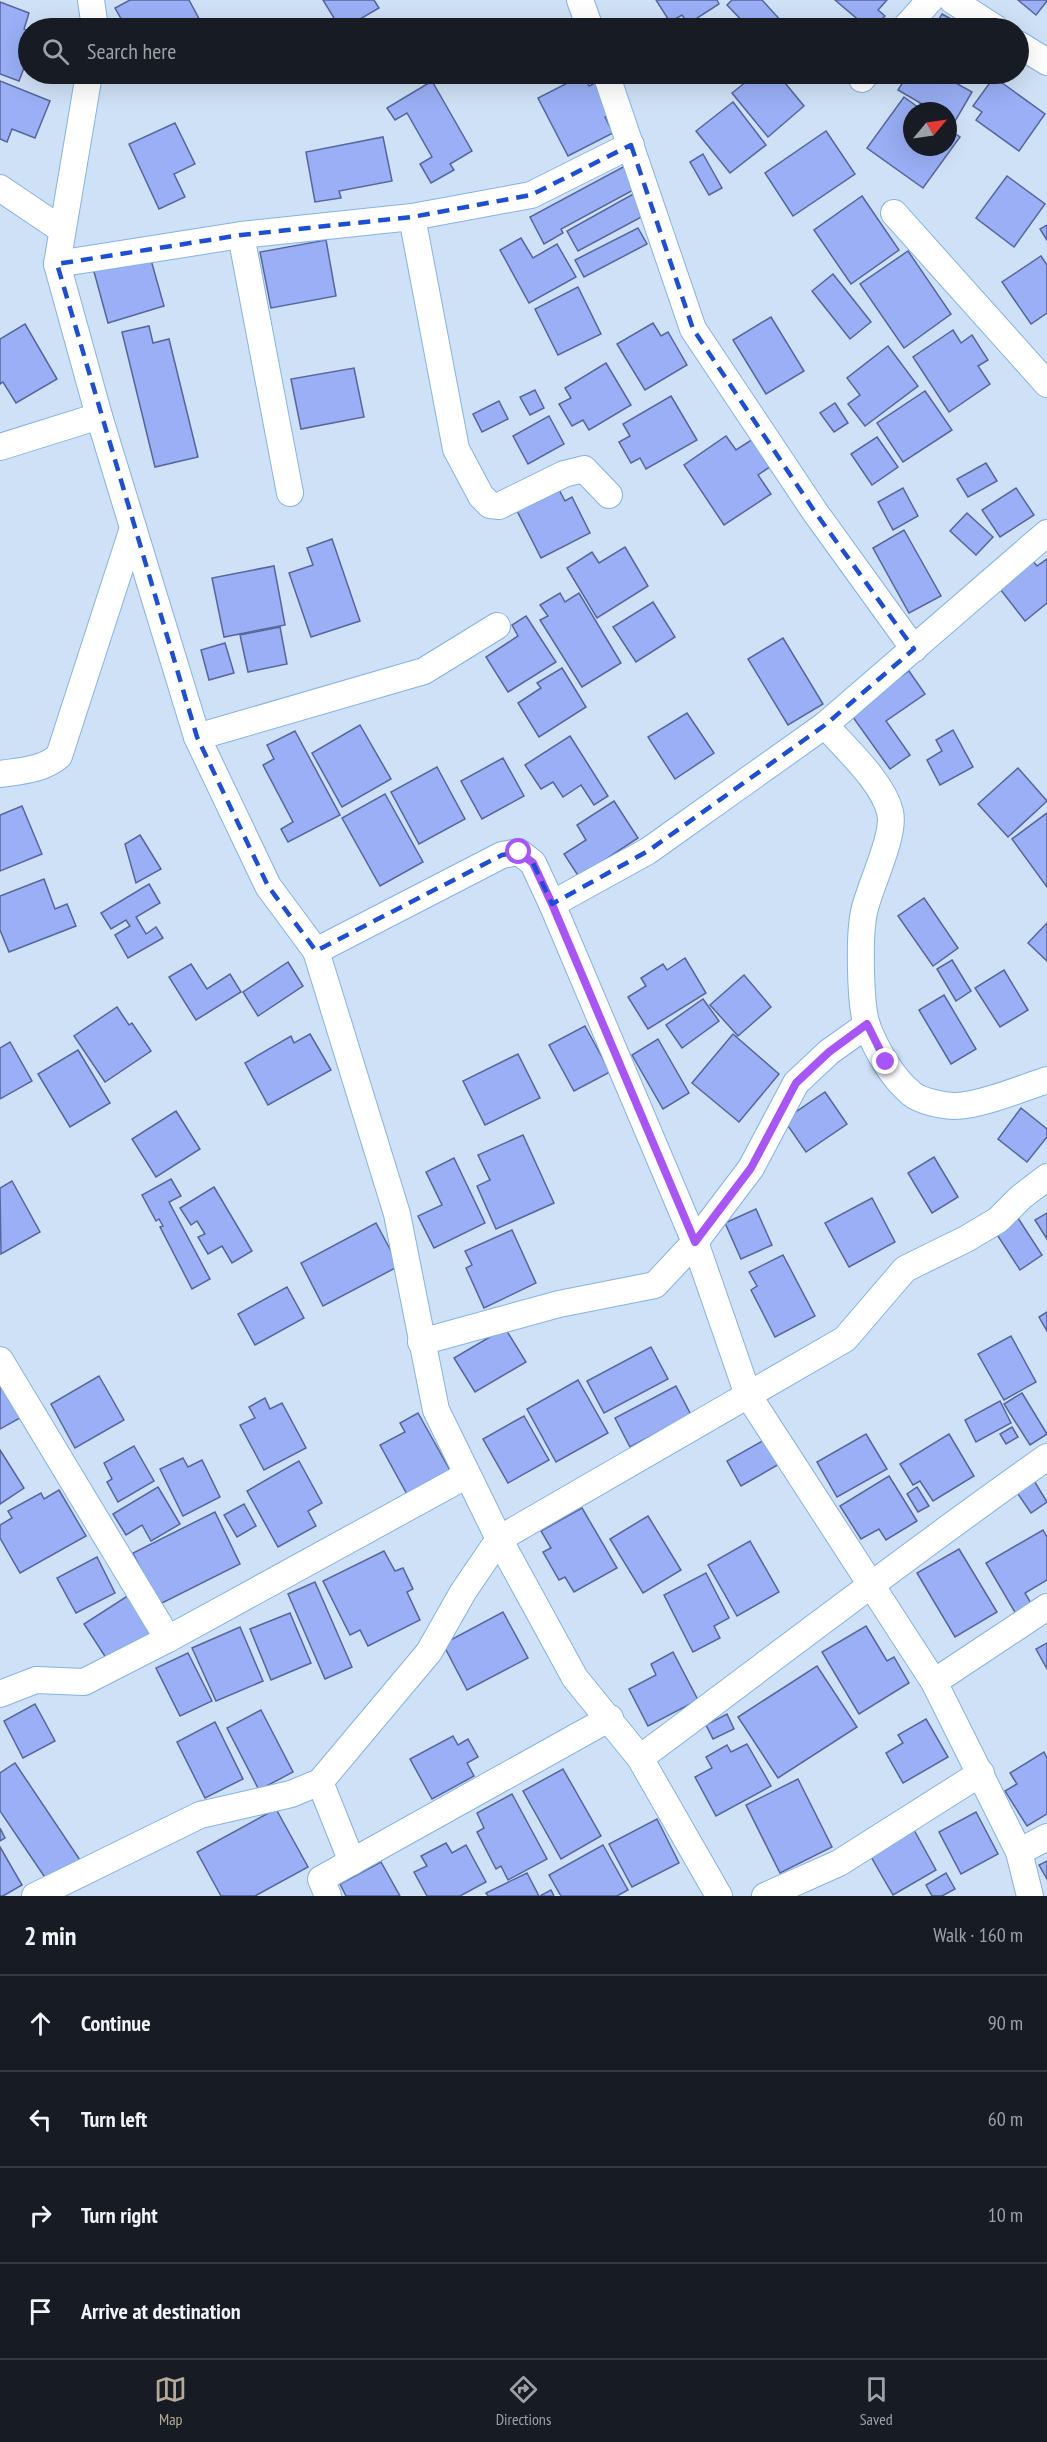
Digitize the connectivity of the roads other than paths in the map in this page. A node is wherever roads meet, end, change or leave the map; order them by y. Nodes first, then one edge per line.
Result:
1 (91, 0) edge
2 (580, 0) edge
3 (930, 0) edge
4 (952, 0) edge
5 (94, 18) edge
6 (586, 18) edge
7 (914, 18) edge
8 (980, 18) edge
9 (1029, 51) edge
10 (1047, 62) edge
11 (87, 84) edge
12 (610, 84) edge
13 (631, 145) junction
14 (0, 188) edge
15 (894, 213) dead end
16 (412, 218) junction
17 (63, 230) junction
18 (241, 235) junction
19 (57, 264) junction
20 (1047, 384) edge
21 (99, 416) junction
22 (2, 443) edge
23 (290, 493) dead end
24 (609, 495) dead end
25 (133, 528) junction
26 (1047, 533) edge
27 (497, 626) dead end
28 (914, 649) junction
29 (825, 725) junction
30 (197, 738) junction
31 (0, 774) edge
32 (552, 904) junction
33 (316, 951) junction
34 (867, 1024) junction
35 (1047, 1080) edge
36 (1047, 1177) edge
37 (695, 1242) junction
38 (421, 1342) junction
39 (0, 1360) edge
40 (748, 1395) junction
41 (1047, 1456) edge
42 (466, 1475) junction
43 (500, 1539) junction
44 (871, 1586) junction
45 (1047, 1607) edge
46 (168, 1639) junction
47 (934, 1682) junction
48 (0, 1694) edge
49 (610, 1718) junction
50 (640, 1758) junction
51 (981, 1773) junction
52 (320, 1782) junction
53 (1047, 1837) edge
54 (1019, 1852) junction
55 (352, 1862) junction
56 (715, 1895) edge
57 (34, 1896) edge
58 (328, 1896) edge
59 (765, 1896) edge
60 (1030, 1896) edge

1 - 5 street
2 - 6 street
3 - 7 street
4 - 8 street
9 - 10 street
11 - 17 street
12 - 13 street
13 - 16 street
13 - 28 street
14 - 17 street
15 - 20 street
16 - 18 street
16 - 24 street
17 - 19 street
18 - 19 street
18 - 23 street
19 - 21 street
21 - 22 street
21 - 25 street
25 - 30 street
25 - 31 street
26 - 28 street
27 - 30 street
28 - 29 street
29 - 32 street
29 - 34 street
30 - 33 street
32 - 33 street
32 - 37 street
33 - 38 street
34 - 35 street
34 - 37 street
36 - 40 street
37 - 38 street
37 - 40 street
38 - 42 street
39 - 46 street
40 - 43 street
40 - 44 street
41 - 44 street
42 - 43 street
42 - 46 street
43 - 49 street
43 - 52 street
44 - 47 street
44 - 50 street
45 - 47 street
46 - 48 street
47 - 51 street
49 - 50 street
49 - 55 street
50 - 56 street
51 - 54 street
51 - 59 street
52 - 55 street
52 - 57 street
53 - 54 street
54 - 60 street
55 - 58 street

